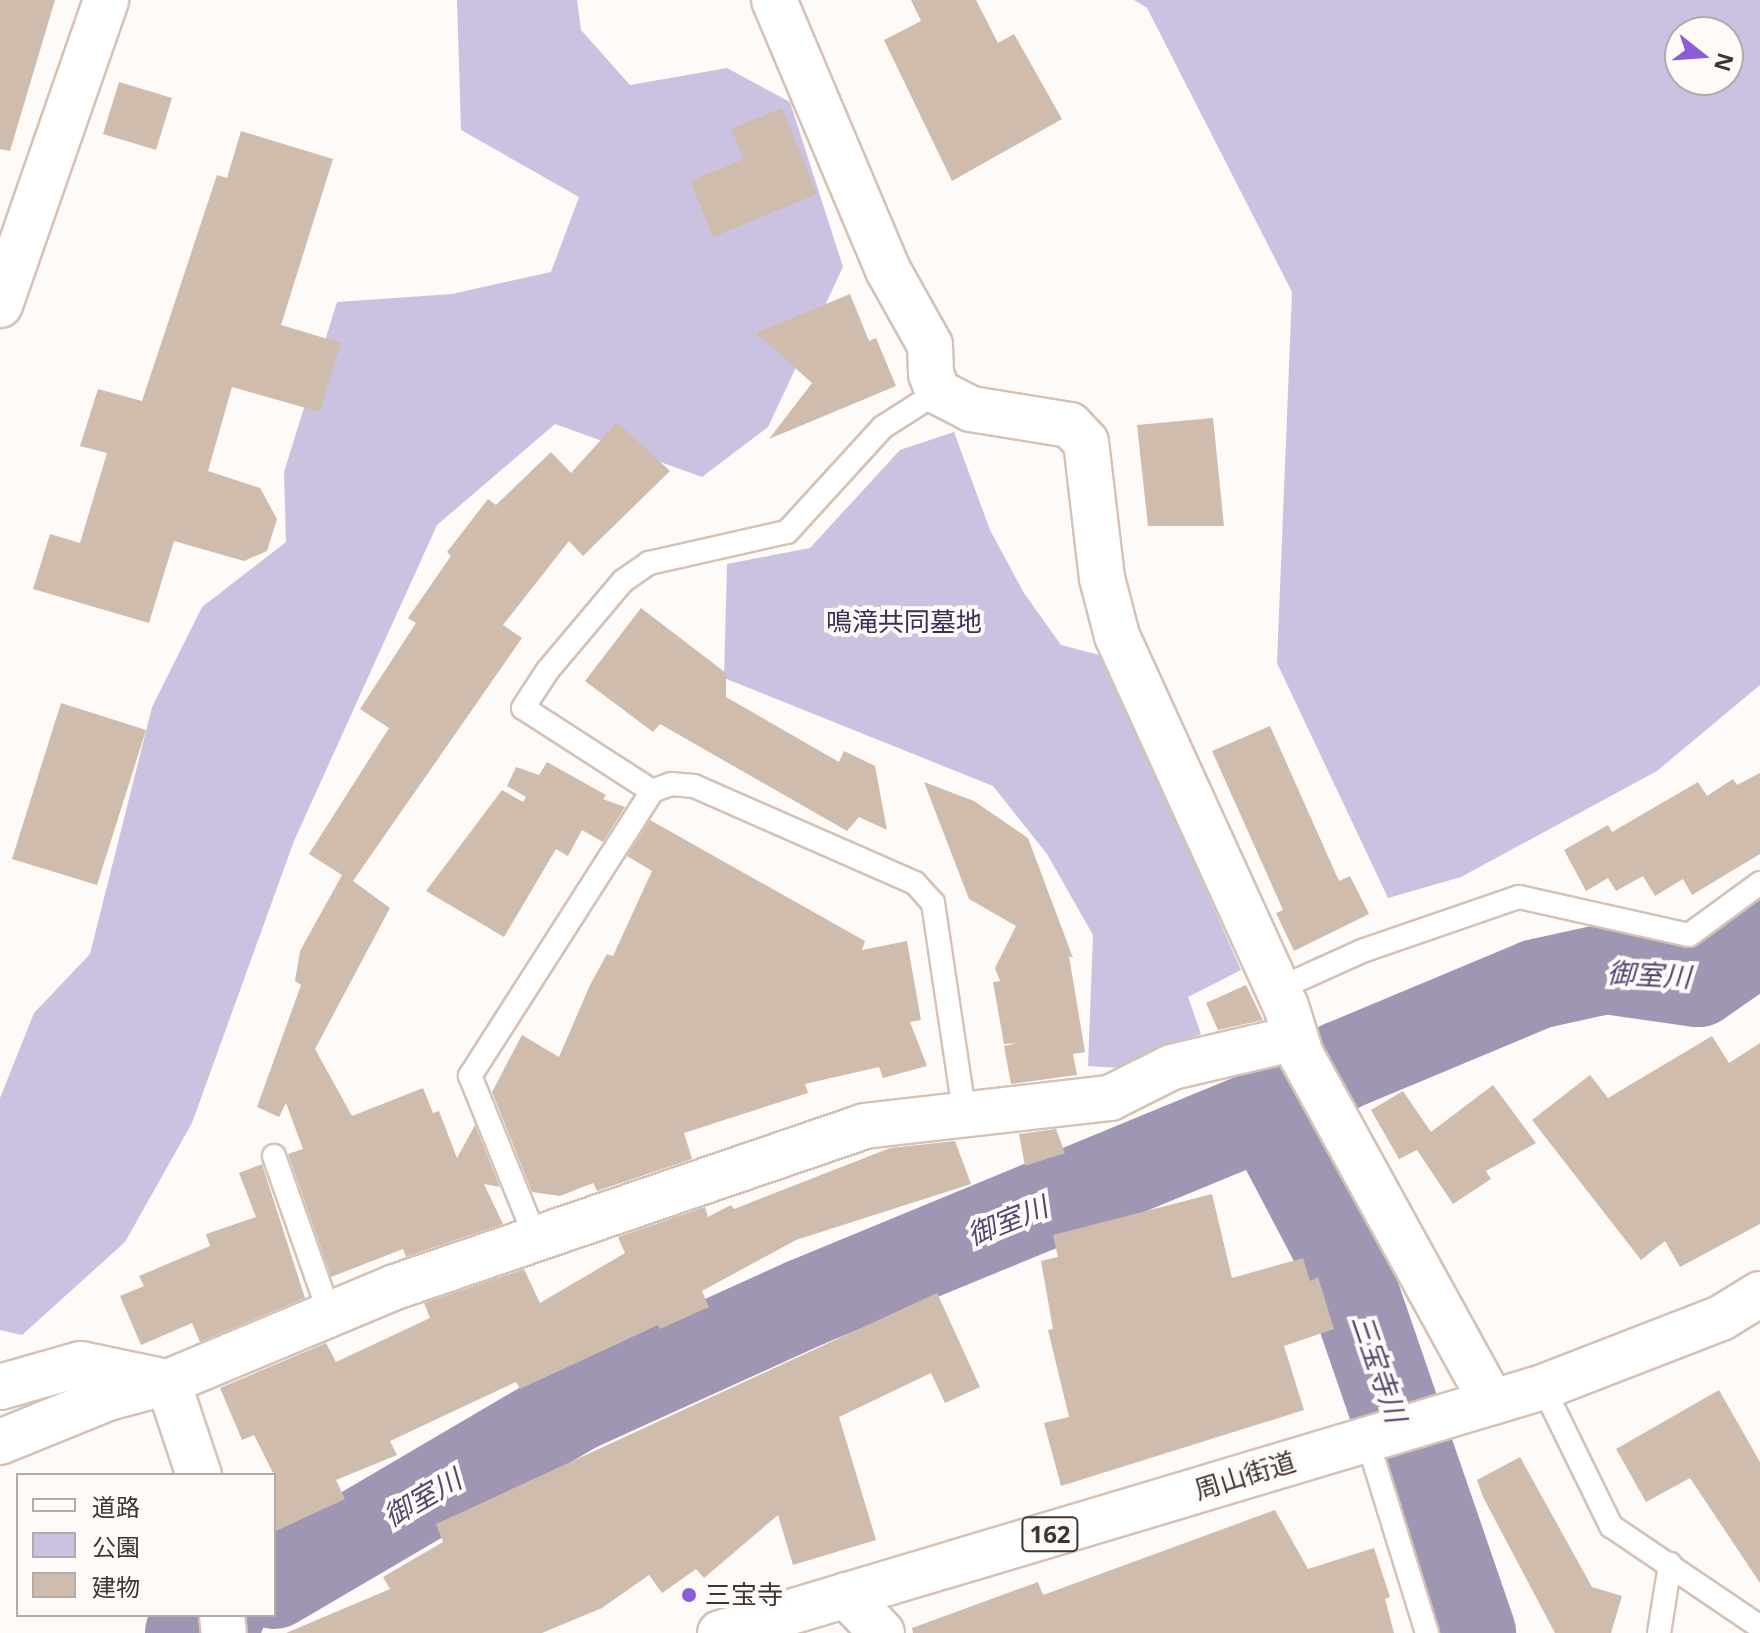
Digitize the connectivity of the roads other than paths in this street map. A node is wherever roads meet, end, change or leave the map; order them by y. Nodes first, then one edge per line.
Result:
1 (106, 0) edge
2 (774, 0) edge
3 (0, 305) edge
4 (938, 392) junction
5 (652, 791) junction
6 (1760, 883) edge
7 (1278, 989) junction
8 (1298, 1047) junction
9 (965, 1118) junction
10 (274, 1156) dead end
11 (536, 1239) junction
12 (1760, 1294) edge
13 (329, 1312) junction
14 (168, 1382) junction
15 (0, 1387) edge
16 (1543, 1387) junction
17 (1492, 1402) junction
18 (1373, 1437) junction
19 (0, 1442) edge
20 (198, 1473) edge
21 (1670, 1564) junction
22 (846, 1595) junction
23 (1760, 1627) edge
24 (720, 1633) edge
25 (882, 1633) edge
26 (1427, 1633) edge
27 (1659, 1633) edge

1 - 3 main road
2 - 4 main road
4 - 5 lane
4 - 7 main road
5 - 9 lane
5 - 11 lane
6 - 7 lane
7 - 8 main road
8 - 9 main road
8 - 17 main road
9 - 11 main road
10 - 13 lane
11 - 13 main road
12 - 16 main road, 周山街道 / 162
13 - 14 main road
14 - 15 main road
14 - 19 main road
14 - 20 main road
16 - 17 main road, 周山街道 / 162
16 - 21 lane
17 - 18 main road, 周山街道 / 162
18 - 22 main road, 周山街道 / 162
18 - 26 lane
21 - 23 lane
21 - 27 lane
22 - 24 main road, 周山街道 / 162
22 - 25 main road

